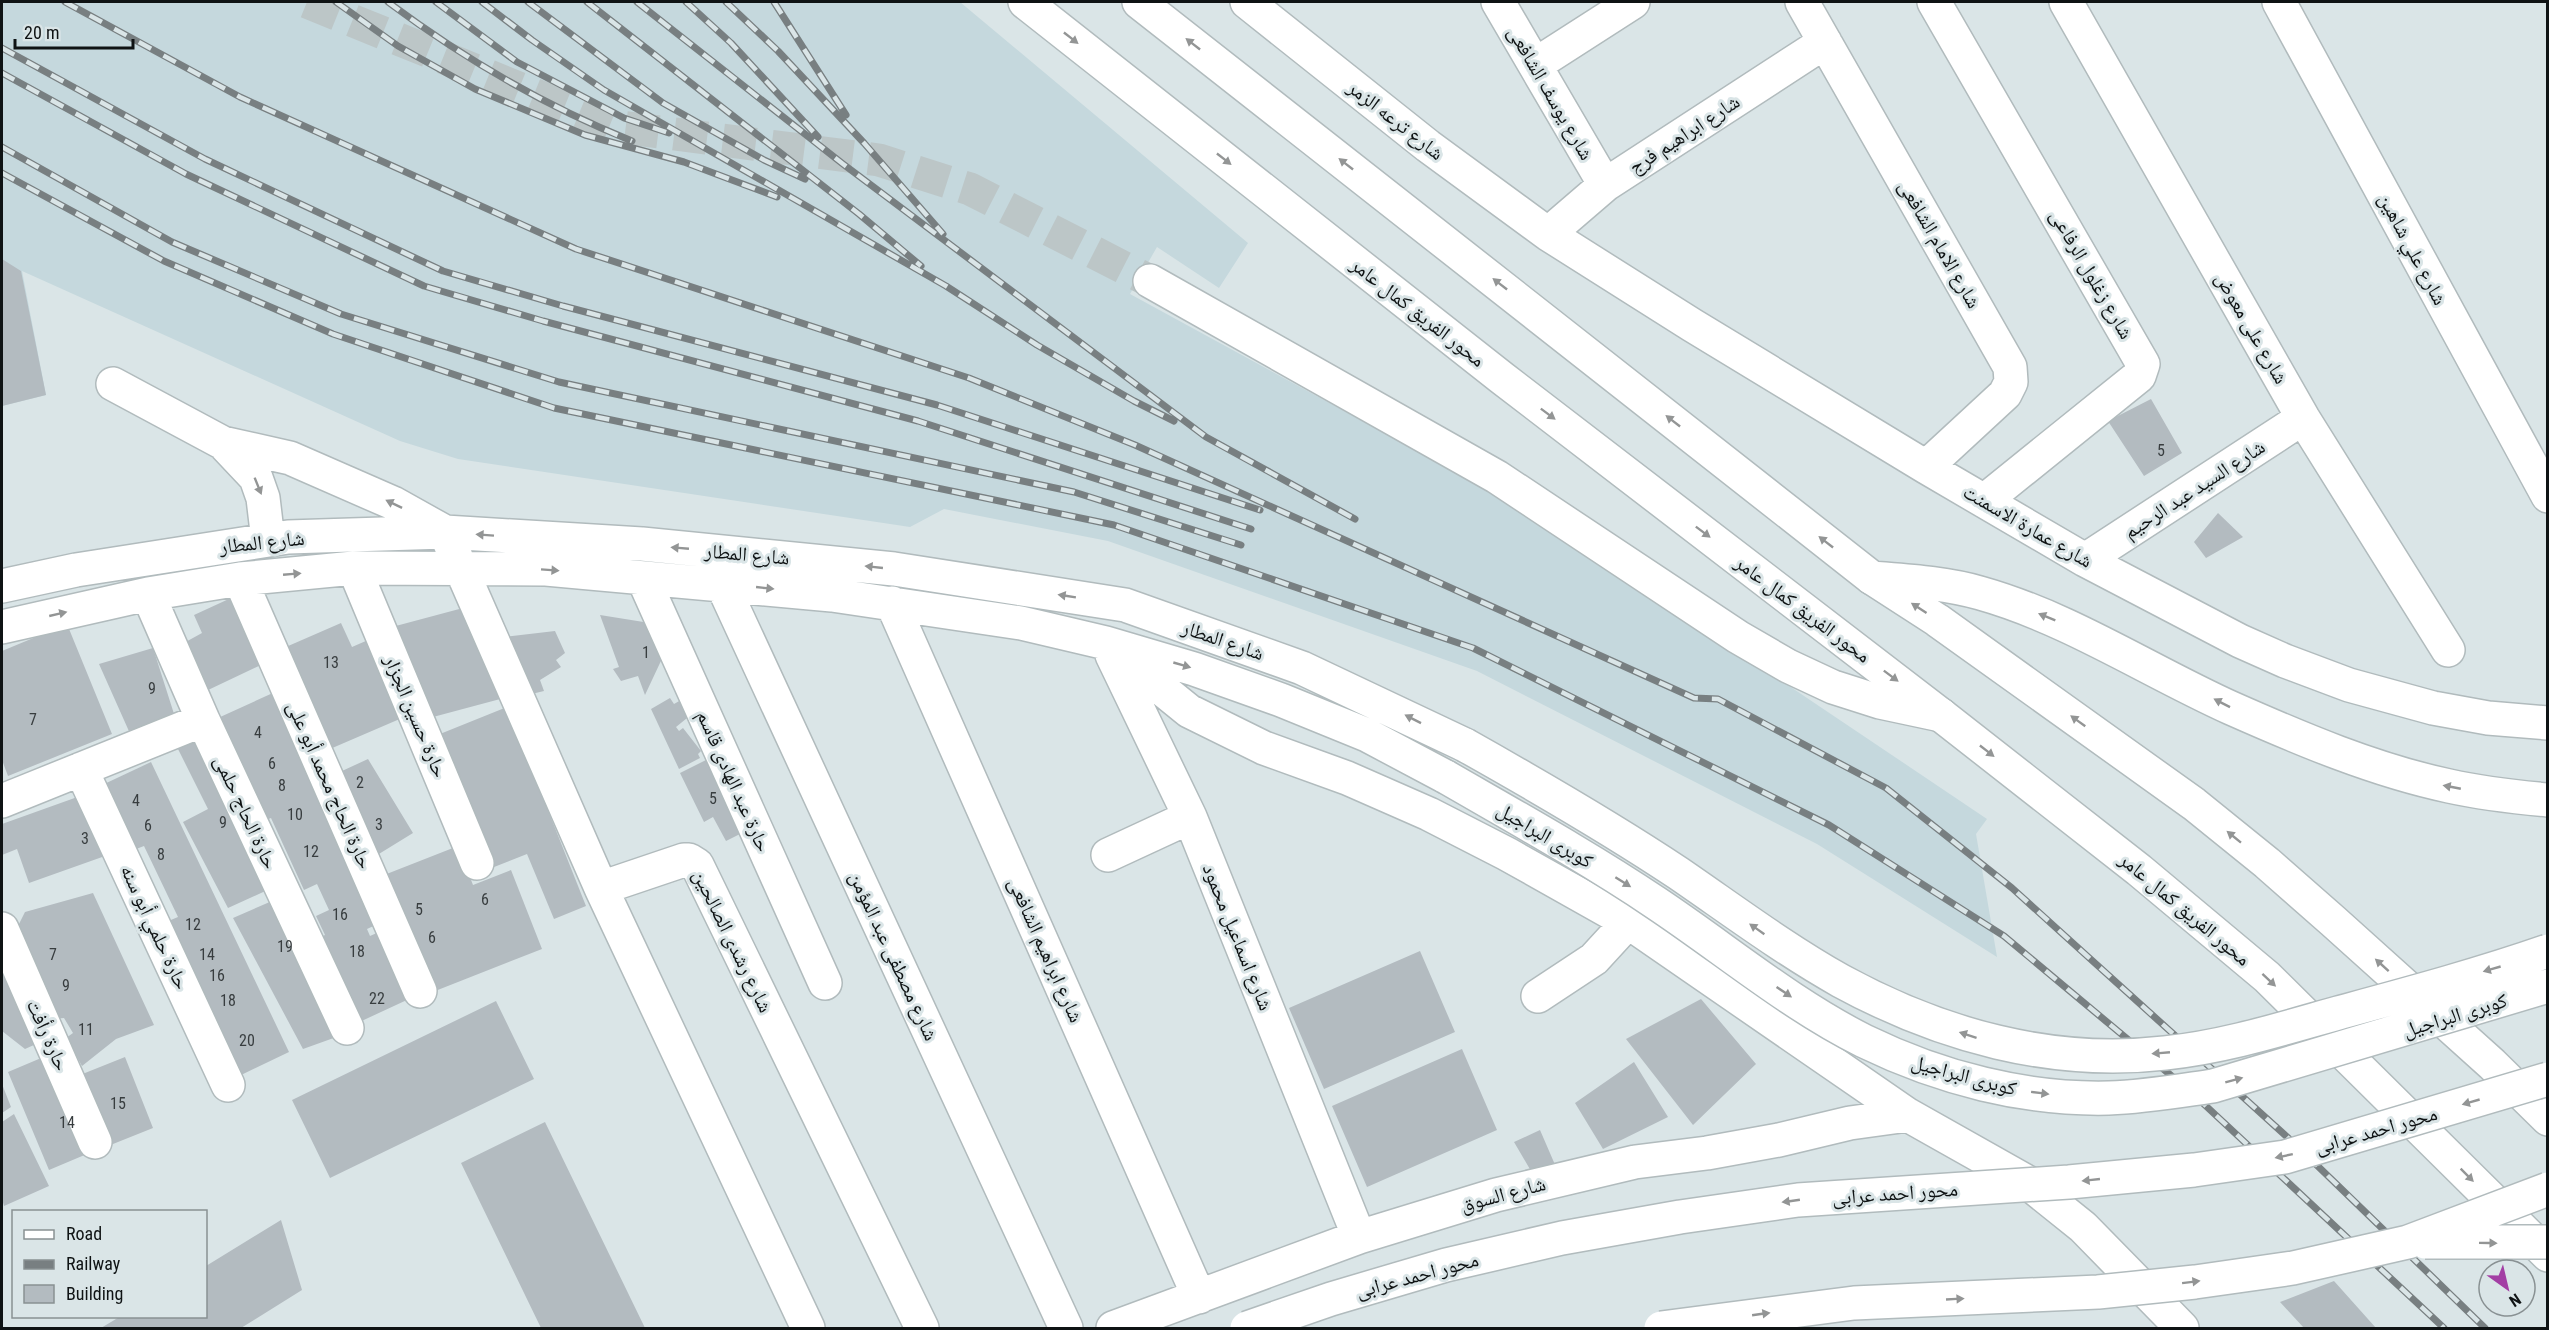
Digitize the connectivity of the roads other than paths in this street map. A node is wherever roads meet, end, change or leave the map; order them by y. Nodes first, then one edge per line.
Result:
1 (1025, 2) edge
2 (1139, 2) edge
3 (1247, 2) edge
4 (1498, 2) edge
5 (1633, 2) edge
6 (1802, 2) edge
7 (1934, 2) edge
8 (2066, 2) edge
9 (2279, 2) edge
10 (1825, 42) junction
11 (1535, 65) junction
12 (1605, 185) junction
13 (1548, 234) junction
14 (1150, 281) tunnel mouth
15 (113, 384) dead end
16 (2303, 418) junction
17 (223, 443) junction
18 (1926, 467) junction
19 (2547, 496) edge
20 (1983, 501) junction
21 (445, 532) junction
22 (268, 540) junction
23 (720, 551) junction
24 (2085, 560) junction
25 (354, 568) junction
26 (461, 569) junction
27 (643, 578) junction
28 (1872, 578) junction
29 (240, 579) junction
30 (722, 584) junction
31 (2, 586) edge
32 (148, 594) junction
33 (892, 603) junction
34 (2, 627) edge
35 (1106, 643) junction
36 (2448, 650) dead end
37 (1941, 715) junction
38 (203, 720) junction
39 (2547, 723) edge
40 (1465, 745) joint
41 (81, 769) junction
42 (1446, 777) joint
43 (2547, 800) edge
44 (2, 801) edge
45 (1190, 817) junction
46 (1108, 855) dead end
47 (477, 863) dead end
48 (602, 888) junction
49 (1628, 922) junction
50 (2, 928) edge
51 (2547, 951) edge
52 (825, 983) dead end
53 (2547, 986) edge
54 (420, 991) dead end
55 (1538, 996) dead end
56 (347, 1028) dead end
57 (2547, 1079) edge
58 (228, 1085) dead end
59 (1908, 1115) junction
60 (2547, 1119) edge
61 (96, 1142) dead end
62 (2547, 1189) edge
63 (1359, 1237) junction
64 (2408, 1242) junction
65 (2547, 1242) edge
66 (2547, 1255) edge
67 (1199, 1297) junction
68 (807, 1329) edge
69 (921, 1329) edge
70 (1066, 1329) edge
71 (1113, 1329) edge
72 (1246, 1329) edge
73 (1661, 1329) edge
74 (2182, 1329) edge

1 -> 37 main road, محور الفريق كمال عامر
28 -> 2 main road
3 - 13 main road, شارع ترعه الزمر
4 - 11 main road, شارع يوسف الشافعى
5 - 11 main road
6 - 10 main road, شارع الامام الشافعى
7 - 20 main road, شارع زغلول الرفاعى
8 - 16 main road, شارع على معوض
9 - 19 main road, شارع علي شاهين
10 - 12 main road, شارع ابراهيم فرج
10 - 18 main road, شارع الامام الشافعى
11 - 12 main road, شارع يوسف الشافعى
12 - 13 main road, شارع ابراهيم فرج
13 - 18 main road, شارع عمارة الاسمنت
14 - 37 main road
15 - 17 main road
16 - 24 main road, شارع السيد عبد الرحيم
16 - 36 main road, شارع على معوض
21 -> 17 main road
17 -> 22 main road
18 - 20 main road, شارع عمارة الاسمنت
20 - 24 main road, شارع عمارة الاسمنت
21 - 22 main road, شارع المطار
23 -> 21 main road, شارع المطار
21 - 26 main road
22 - 31 main road, شارع المطار
23 - 30 main road
40 -> 23 main road, شارع المطار
24 - 39 main road, شارع عمارة الاسمنت
25 - 26 main road, شارع المطار
29 -> 25 main road, شارع المطار
25 - 47 main road, حارة حسين الجزار
26 -> 27 main road, شارع المطار
26 - 48 main road
27 - 30 main road, شارع المطار
27 - 52 main road, حارة عبد الهادى قاسم
43 -> 28 main road
60 -> 28 main road
29 - 32 main road, شارع المطار
29 - 54 main road, حارة الحاج محمد أبو على
30 -> 33 main road, شارع المطار
30 - 70 main road, شارع مصطفى عبد المؤمن
34 -> 32 main road, شارع المطار
32 - 38 main road, حارة الحاج حلمى
33 - 35 main road, شارع المطار
33 - 67 main road, شارع ابراهيم الشافعى
35 -> 42 main road, شارع المطار
35 - 45 main road, شارع اسماعيل محمود
35 - 49 main road
37 -> 66 main road, محور الفريق كمال عامر
38 - 41 main road
38 - 56 main road, حارة الحاج حلمى
51 -> 40 main road, كوبرى البراجيل, bridge
41 - 44 main road
41 - 58 main road, حارة حلمي أبو سنه
42 -> 53 main road, كوبرى البراجيل, bridge
45 - 46 main road
45 - 63 main road, شارع اسماعيل محمود
48 - 68 main road
48 - 69 main road, شارع رشدى الصالحين
49 - 55 main road
49 - 59 main road
50 - 61 main road, حارة رأفت
57 -> 72 main road, محور احمد عرابى, bridge
59 - 63 main road, شارع السوق
59 - 74 main road
62 - 64 main road, bridge
63 - 67 main road, شارع السوق
64 -> 65 main road, bridge
73 -> 64 main road, bridge
67 - 71 main road, شارع السوق

